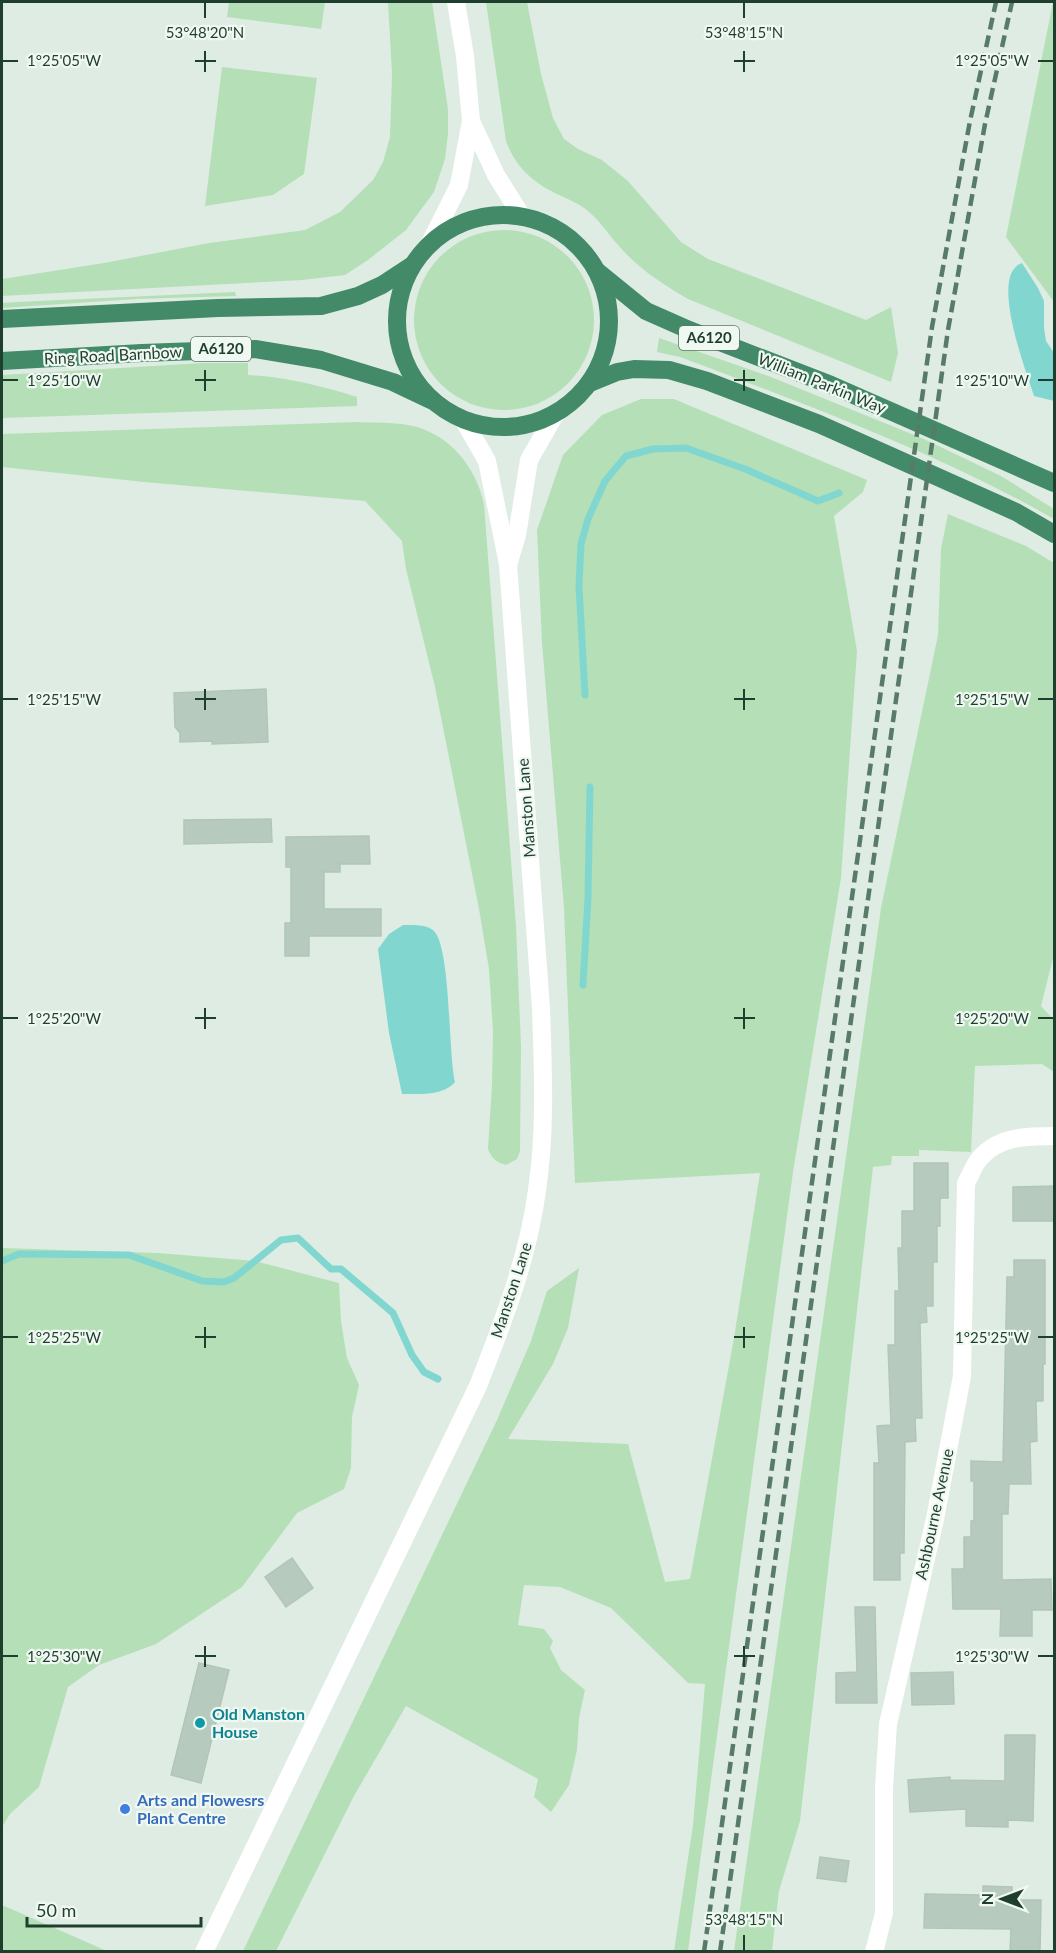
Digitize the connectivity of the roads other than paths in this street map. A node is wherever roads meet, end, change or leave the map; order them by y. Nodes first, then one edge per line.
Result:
1 (456, 2) edge
2 (471, 121) junction
3 (521, 215) junction
4 (430, 243) junction
5 (411, 266) junction
6 (598, 271) junction
7 (2, 319) edge
8 (2, 361) edge
9 (590, 383) junction
10 (433, 401) junction
11 (556, 414) junction
12 (463, 419) junction
13 (1054, 483) edge
14 (1054, 534) edge
15 (508, 564) junction
16 (1054, 1136) edge
17 (204, 1952) edge
18 (874, 1952) edge

1 - 2 street
2 - 3 street
2 - 4 street
3 - 4 highway
3 - 6 highway
4 - 5 highway
5 - 7 highway
5 - 10 highway
6 - 9 highway
6 - 13 highway, William Parkin Way / A6120
8 - 10 highway, Ring Road Barnbow / A6120
9 - 11 highway
9 - 14 highway, A6120
10 - 12 highway
11 - 12 highway
11 - 15 street, Manston Lane
12 - 15 street, Manston Lane
15 - 17 street, Manston Lane
16 - 18 street, Ashbourne Avenue

